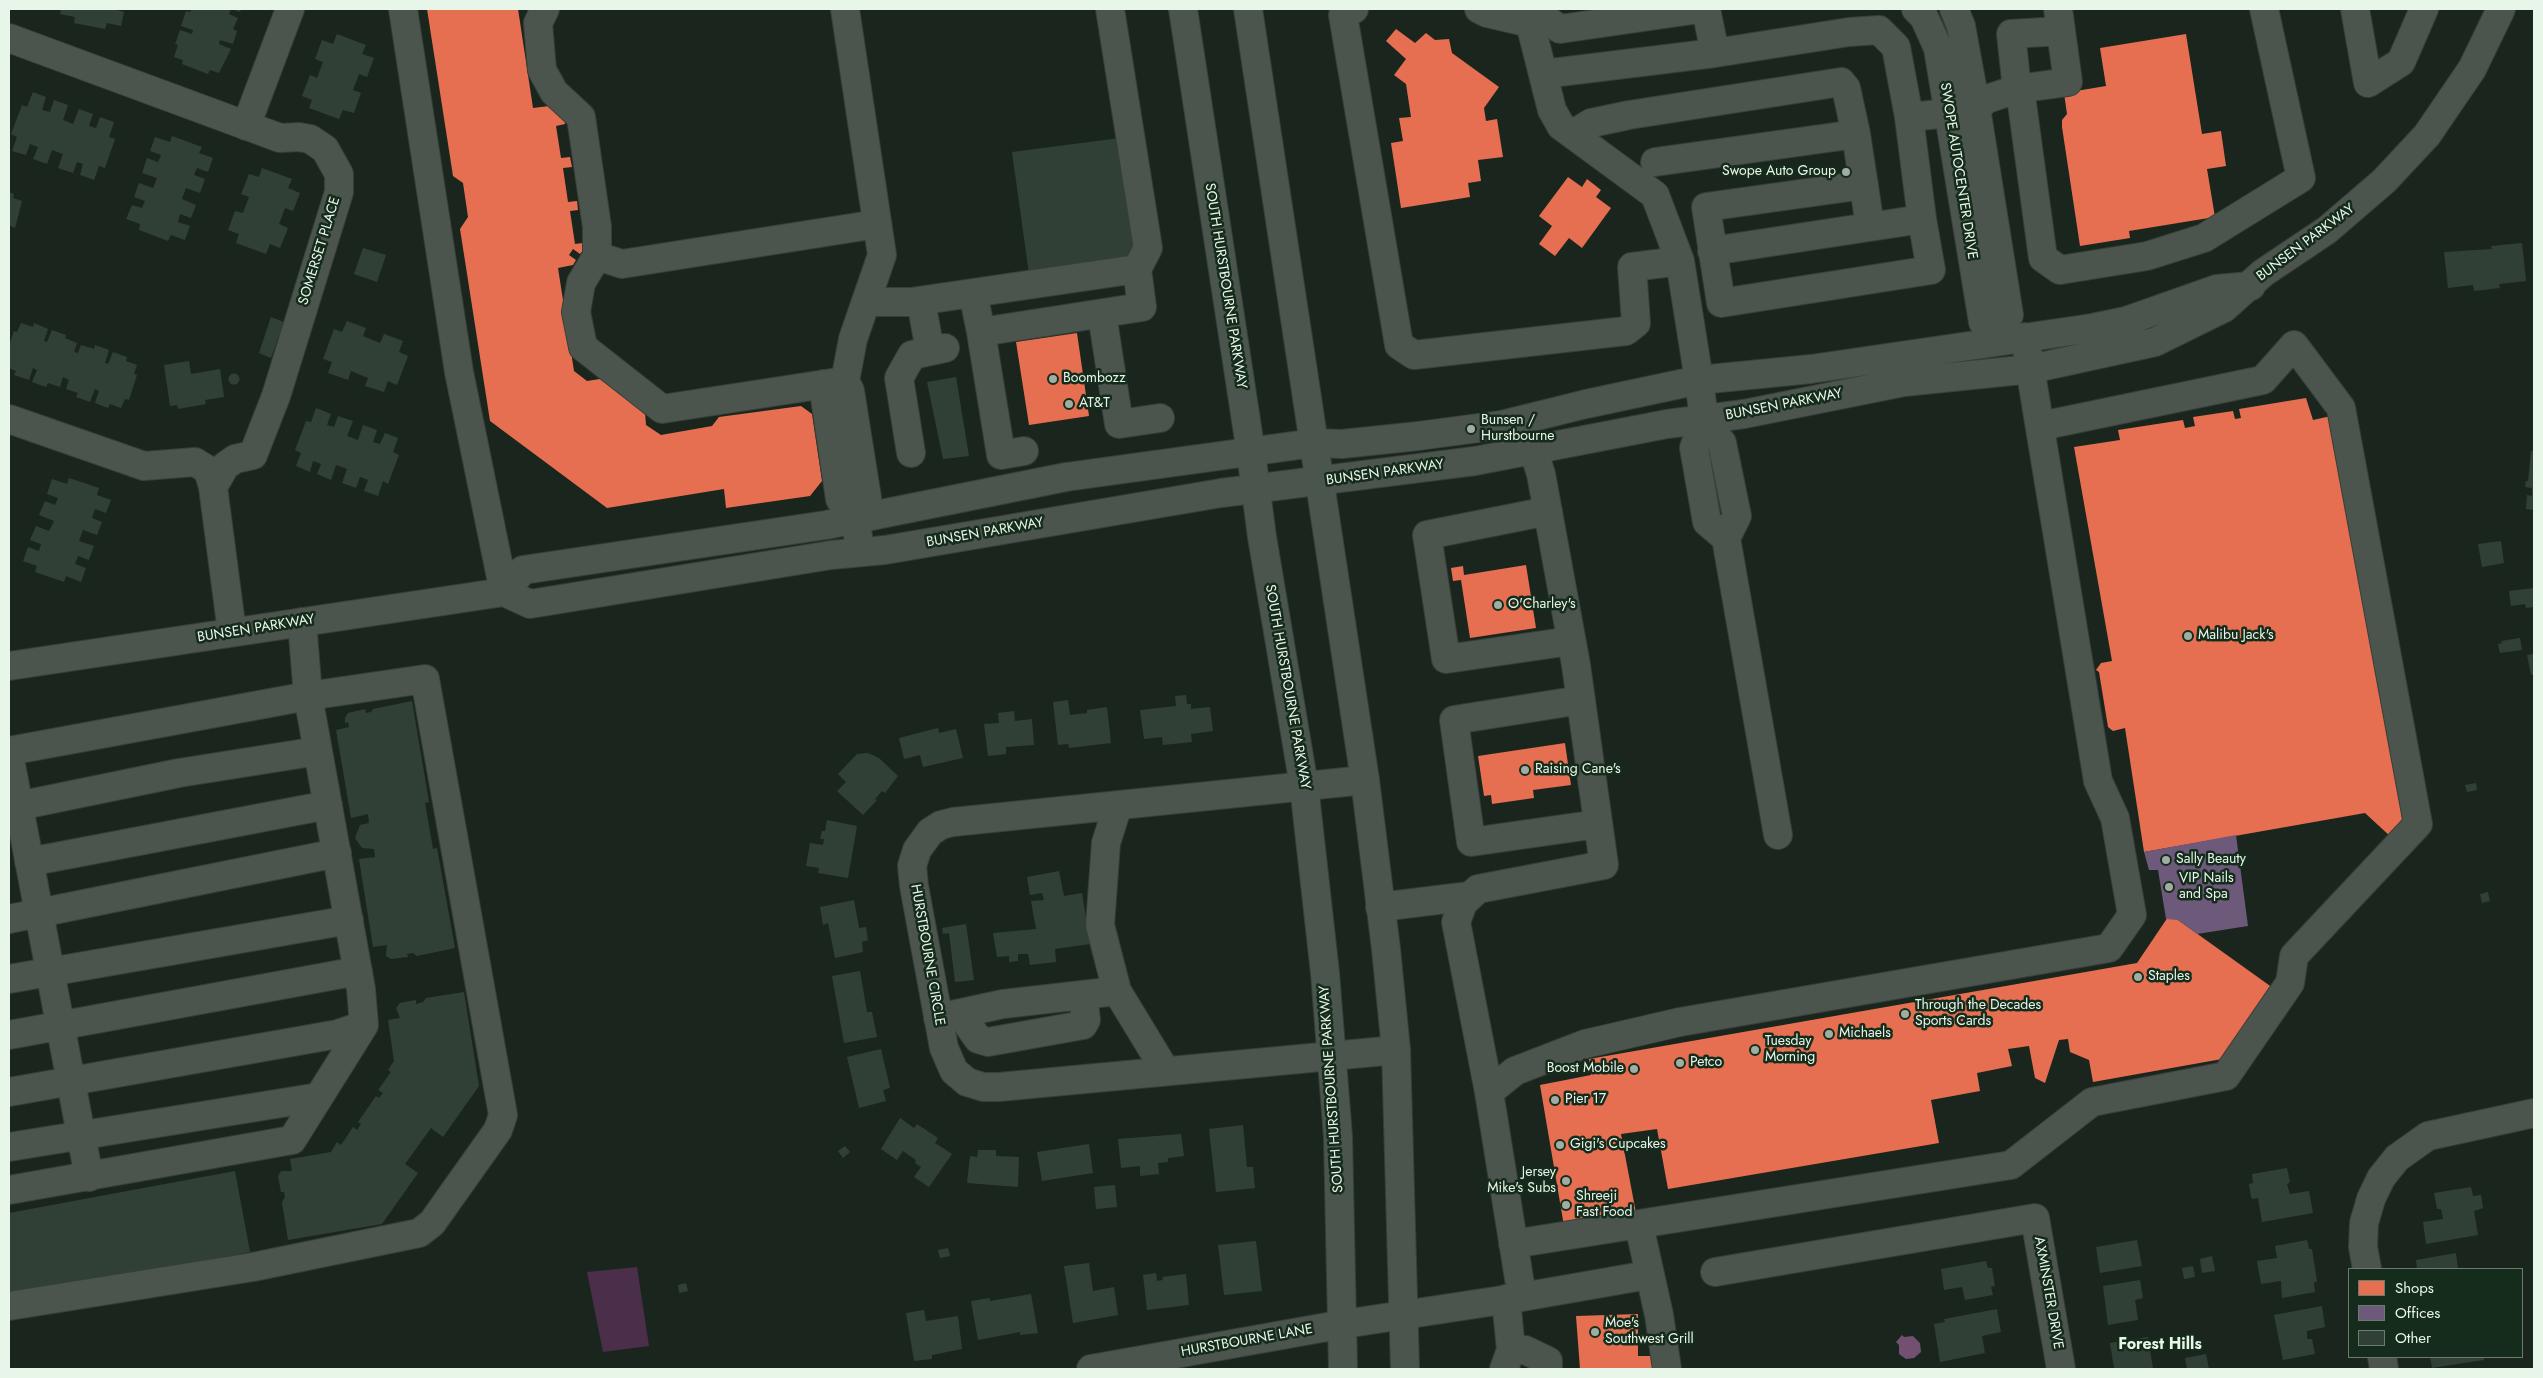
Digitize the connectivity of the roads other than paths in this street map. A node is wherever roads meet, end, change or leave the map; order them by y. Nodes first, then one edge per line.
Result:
1 (290, 9) edge
2 (403, 9) edge
3 (545, 9) edge
4 (845, 9) edge
5 (1110, 9) edge
6 (1183, 9) edge
7 (1248, 9) edge
8 (1699, 9) edge
9 (1706, 9) edge
10 (1916, 9) edge
11 (1954, 9) edge
12 (2264, 9) edge
13 (2355, 9) edge
14 (2424, 9) edge
15 (2501, 9) edge
16 (1484, 10) edge
17 (1344, 11) edge
18 (1543, 17) edge
19 (2060, 20) edge
20 (9, 38) edge
21 (1715, 53) junction
22 (1543, 74) junction
23 (2016, 89) junction
24 (1976, 108) junction
25 (1950, 114) junction
26 (1909, 117) junction
27 (246, 126) junction
28 (1572, 134) junction
29 (1856, 134) junction
30 (1655, 162) dead end
31 (1864, 185) junction
32 (1992, 203) junction
33 (1963, 207) junction
34 (1922, 219) junction
35 (877, 224) junction
36 (1870, 226) junction
37 (1712, 251) junction
38 (597, 256) junction
39 (1680, 261) junction
40 (1137, 269) junction
41 (2252, 286) junction
42 (973, 293) junction
43 (920, 301) junction
44 (866, 302) junction
45 (1102, 314) junction
46 (980, 332) junction
47 (2008, 335) junction
48 (2031, 368) junction
49 (1699, 380) junction
50 (834, 382) junction
51 (9, 418) edge
52 (1160, 418) dead end
53 (1704, 419) junction
54 (2041, 426) junction
55 (1314, 443) junction
56 (1533, 449) junction
57 (1024, 451) dead end
58 (911, 453) dead end
59 (1251, 453) junction
60 (1319, 482) junction
61 (213, 487) junction
62 (1256, 489) junction
63 (1548, 511) junction
64 (855, 520) junction
65 (860, 553) junction
66 (504, 592) junction
67 (302, 622) junction
68 (232, 632) junction
69 (1571, 641) junction
70 (9, 666) edge
71 (308, 696) junction
72 (1581, 700) junction
73 (318, 751) junction
74 (9, 753) edge
75 (1365, 780) junction
76 (1304, 786) junction
77 (328, 805) junction
78 (1118, 805) junction
79 (18, 806) junction
80 (1598, 824) junction
81 (1778, 835) dead end
82 (337, 853) junction
83 (29, 862) junction
84 (1470, 896) junction
85 (1380, 907) junction
86 (39, 913) junction
87 (9, 919) edge
88 (348, 920) junction
89 (50, 971) junction
90 (358, 971) junction
91 (9, 978) edge
92 (1117, 991) junction
93 (949, 1016) junction
94 (364, 1025) junction
95 (60, 1027) junction
96 (9, 1035) edge
97 (1396, 1050) junction
98 (1332, 1056) junction
99 (1164, 1070) junction
100 (71, 1081) junction
101 (9, 1092) edge
102 (1489, 1092) junction
103 (319, 1097) junction
104 (2534, 1113) edge
105 (81, 1134) junction
106 (9, 1147) edge
107 (89, 1177) junction
108 (9, 1190) edge
109 (1638, 1224) junction
110 (1513, 1244) junction
111 (2367, 1268) edge
112 (1715, 1272) dead end
113 (1648, 1274) junction
114 (1514, 1298) junction
115 (9, 1306) edge
116 (1403, 1314) junction
117 (1344, 1324) junction
118 (1201, 1359) edge
119 (1507, 1360) edge
120 (1091, 1369) edge
121 (1343, 1369) edge
122 (1405, 1369) edge
123 (1548, 1369) edge
124 (1667, 1369) edge
125 (2062, 1369) edge

1 - 27 street
2 - 66 street
3 - 38 street
4 - 35 street
5 - 40 street
6 - 59 main road, SOUTH HURSTBOURNE PARKWAY
7 - 55 main road
8 - 18 street
9 - 21 street
10 - 25 street, SWOPE AUTOCENTER DRIVE
11 - 24 street, SWOPE AUTOCENTER DRIVE
12 - 23 street
13 - 14 street
15 - 41 street, BUNSEN PARKWAY
16 - 18 street
17 - 39 street
18 - 22 street
19 - 23 street
19 - 23 street
20 - 27 street, SOMERSET PLACE
21 - 22 street
21 - 26 street
22 - 28 street
23 - 24 street
24 - 25 street
24 - 32 street, SWOPE AUTOCENTER DRIVE
25 - 26 street
25 - 33 street, SWOPE AUTOCENTER DRIVE
26 - 34 street
27 - 61 street, SOMERSET PLACE
28 - 29 street
28 - 39 street
29 - 30 street
29 - 31 street
31 - 36 street
31 - 37 street
32 - 33 street
32 - 47 street, SWOPE AUTOCENTER DRIVE
33 - 47 street, SWOPE AUTOCENTER DRIVE
34 - 36 street
34 - 37 street
35 - 38 street
35 - 44 street
36 - 37 street
38 - 50 street
39 - 49 street
40 - 42 street
40 - 45 street
41 - 47 street, BUNSEN PARKWAY
41 - 48 street, BUNSEN PARKWAY
42 - 43 street
42 - 46 street
43 - 44 street
43 - 58 street
44 - 50 street
45 - 46 street
45 - 52 street
46 - 57 street
47 - 48 street
47 - 49 street, BUNSEN PARKWAY
48 - 53 street, BUNSEN PARKWAY
48 - 54 street
49 - 53 street
49 - 55 street, BUNSEN PARKWAY
50 - 64 street
51 - 61 street
53 - 56 street, BUNSEN PARKWAY
53 - 81 street
54 - 102 street
54 - 109 street
55 - 59 street, BUNSEN PARKWAY
55 - 60 main road
56 - 60 street, BUNSEN PARKWAY
56 - 63 street
59 - 62 main road, SOUTH HURSTBOURNE PARKWAY
59 - 64 street, BUNSEN PARKWAY
60 - 62 street, BUNSEN PARKWAY
60 - 75 main road
61 - 68 street
62 - 65 street, BUNSEN PARKWAY
62 - 76 main road, SOUTH HURSTBOURNE PARKWAY
63 - 69 street
63 - 69 street
64 - 65 street
64 - 66 street, BUNSEN PARKWAY
65 - 66 street, BUNSEN PARKWAY
66 - 67 street, BUNSEN PARKWAY
67 - 68 street, BUNSEN PARKWAY
67 - 71 street
68 - 70 street, BUNSEN PARKWAY
69 - 72 street
71 - 73 street
71 - 74 street
71 - 115 street
72 - 80 street
72 - 80 street
73 - 77 street
73 - 79 street
74 - 79 street
75 - 76 street, HURSTBOURNE CIRCLE
75 - 85 main road
76 - 78 street, HURSTBOURNE CIRCLE
76 - 98 main road, SOUTH HURSTBOURNE PARKWAY
77 - 82 street
77 - 83 street
78 - 92 street
78 - 93 street, HURSTBOURNE CIRCLE
79 - 83 street
80 - 84 street
82 - 86 street
82 - 88 street
83 - 86 street
84 - 85 street
84 - 102 street
85 - 97 main road
86 - 87 street
86 - 89 street
88 - 89 street
88 - 90 street
89 - 91 street
89 - 95 street
90 - 94 street
90 - 95 street
92 - 93 street
92 - 99 street
93 - 99 street, HURSTBOURNE CIRCLE
94 - 100 street
94 - 103 street
95 - 96 street
95 - 100 street
97 - 98 street, HURSTBOURNE CIRCLE
97 - 116 main road
98 - 99 street, HURSTBOURNE CIRCLE
98 - 117 main road, SOUTH HURSTBOURNE PARKWAY
100 - 101 street
100 - 105 street
102 - 110 street
103 - 105 street
103 - 107 street
104 - 111 street
105 - 106 street
105 - 107 street
107 - 108 street
109 - 110 street
109 - 113 street
110 - 114 street
112 - 125 street, AXMINSTER DRIVE
113 - 114 street, HURSTBOURNE LANE
113 - 124 street
114 - 116 street, HURSTBOURNE LANE
114 - 119 street
116 - 117 street, HURSTBOURNE LANE
116 - 122 main road
117 - 118 street, HURSTBOURNE LANE
117 - 121 main road, SOUTH HURSTBOURNE PARKWAY
118 - 120 street, HURSTBOURNE LANE
119 - 123 street

